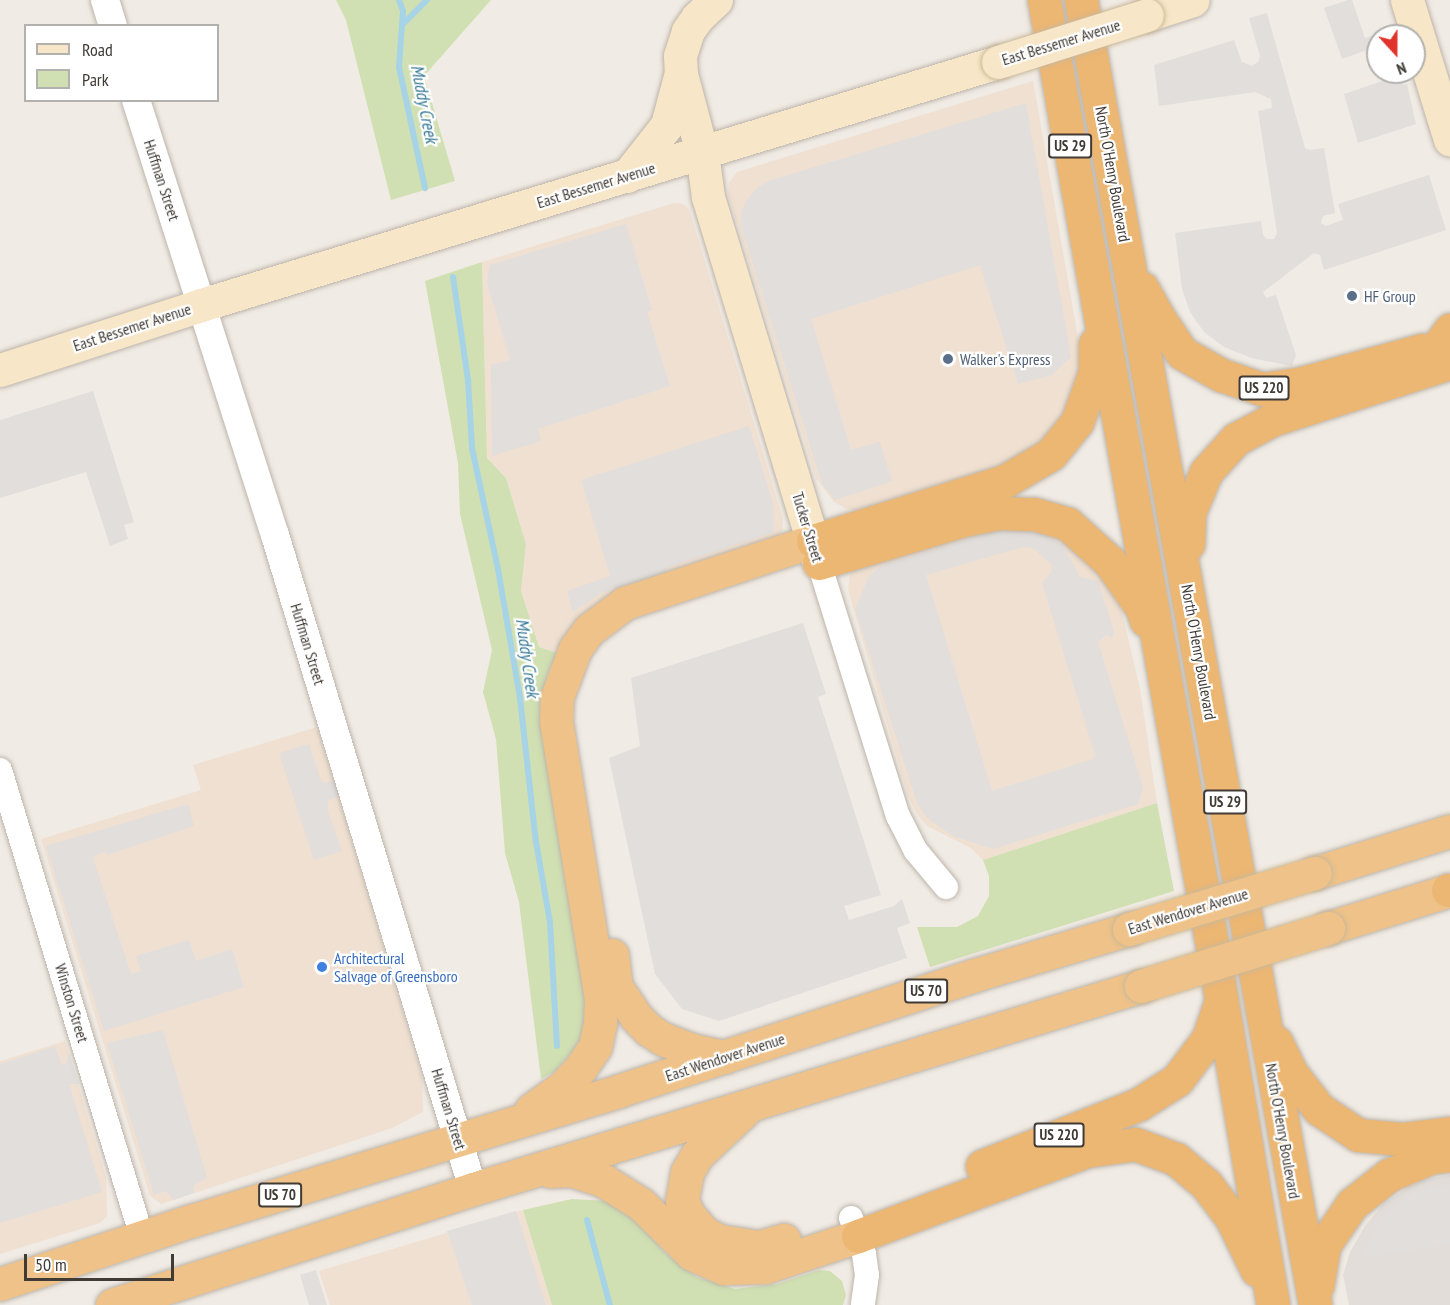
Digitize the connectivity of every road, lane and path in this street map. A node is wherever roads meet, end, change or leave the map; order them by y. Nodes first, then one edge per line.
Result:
1 (105, 0) edge
2 (716, 0) edge
3 (1044, 0) edge
4 (1081, 0) edge
5 (1193, 0) edge
6 (1407, 0) edge
7 (112, 24) edge
8 (681, 74) junction
9 (137, 102) edge
10 (1450, 140) edge
11 (702, 153) junction
12 (627, 176) junction
13 (1130, 266) junction
14 (1096, 291) junction
15 (201, 305) junction
16 (1447, 345) edge
17 (0, 370) edge
18 (1415, 374) junction
19 (1450, 377) edge
20 (816, 553) junction
21 (1187, 587) junction
22 (1164, 672) junction
23 (0, 770) edge
24 (1450, 831) edge
25 (946, 887) dead end
26 (1449, 890) edge
27 (1222, 1000) junction
28 (1263, 1016) junction
29 (724, 1057) junction
30 (753, 1104) junction
31 (509, 1125) junction
32 (1450, 1133) edge
33 (458, 1141) junction
34 (1450, 1155) edge
35 (536, 1171) junction
36 (473, 1189) junction
37 (855, 1227) junction
38 (142, 1238) junction
39 (0, 1284) edge
40 (1272, 1301) edge
41 (1315, 1302) edge
42 (112, 1305) edge
43 (862, 1305) edge

1 - 7 street
2 - 8 main road
3 - 14 highway, US 29
4 - 13 highway, North O'Henry Boulevard / US 29
5 - 11 main road, East Bessemer Avenue, bridge
6 - 10 main road
8 - 11 main road, Tucker Street
8 - 12 main road
9 - 15 street, Huffman Street
11 - 12 main road, East Bessemer Avenue
11 - 20 main road, Tucker Street
12 - 15 main road, East Bessemer Avenue
13 - 16 highway, US 220
13 - 21 highway, North O'Henry Boulevard / US 29
14 - 20 highway
14 - 22 highway, US 29
15 - 17 main road, East Bessemer Avenue
15 - 33 street, Huffman Street
16 - 18 highway
18 - 19 highway
18 - 21 highway
20 - 22 highway
20 - 25 street, Tucker Street
20 - 29 highway
20 - 31 highway
21 - 28 highway, North O'Henry Boulevard / US 29
22 - 27 highway, US 29
23 - 38 street, Winston Street
24 - 29 highway, East Wendover Avenue / US 70, bridge
26 - 30 highway, bridge
27 - 37 highway, US 220
27 - 40 highway, US 29
28 - 32 highway
28 - 41 highway, North O'Henry Boulevard / US 29
29 - 31 highway, East Wendover Avenue / US 70
30 - 35 highway
30 - 37 highway, US 220
31 - 33 highway, East Wendover Avenue / US 70
33 - 36 street, Huffman Street
33 - 38 highway, East Wendover Avenue / US 70
34 - 41 highway
35 - 36 highway
35 - 37 highway
36 - 42 highway
37 - 40 highway
37 - 43 street
38 - 39 highway, East Wendover Avenue / US 70

